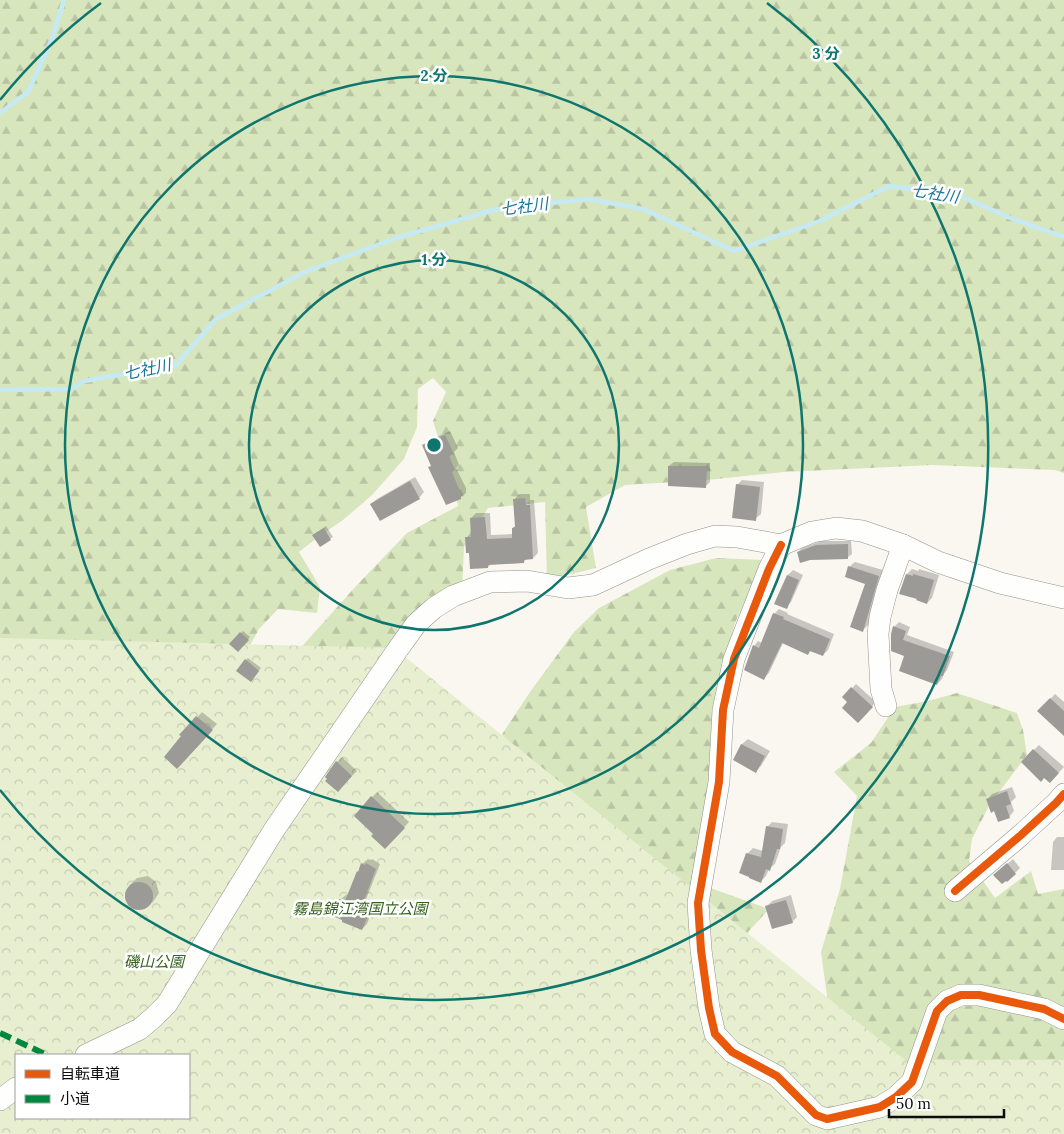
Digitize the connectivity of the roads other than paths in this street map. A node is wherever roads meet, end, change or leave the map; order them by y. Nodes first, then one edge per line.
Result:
1 (781, 545) junction
2 (903, 545) junction
3 (1064, 598) edge
4 (886, 706) dead end
5 (1064, 794) edge
6 (955, 891) dead end
7 (1064, 1019) edge
8 (88, 1054) edge
9 (15, 1089) edge
10 (0, 1100) edge

1 - 2 street
1 - 7 street
1 - 8 street
2 - 3 street
2 - 4 street
5 - 6 street
9 - 10 street

